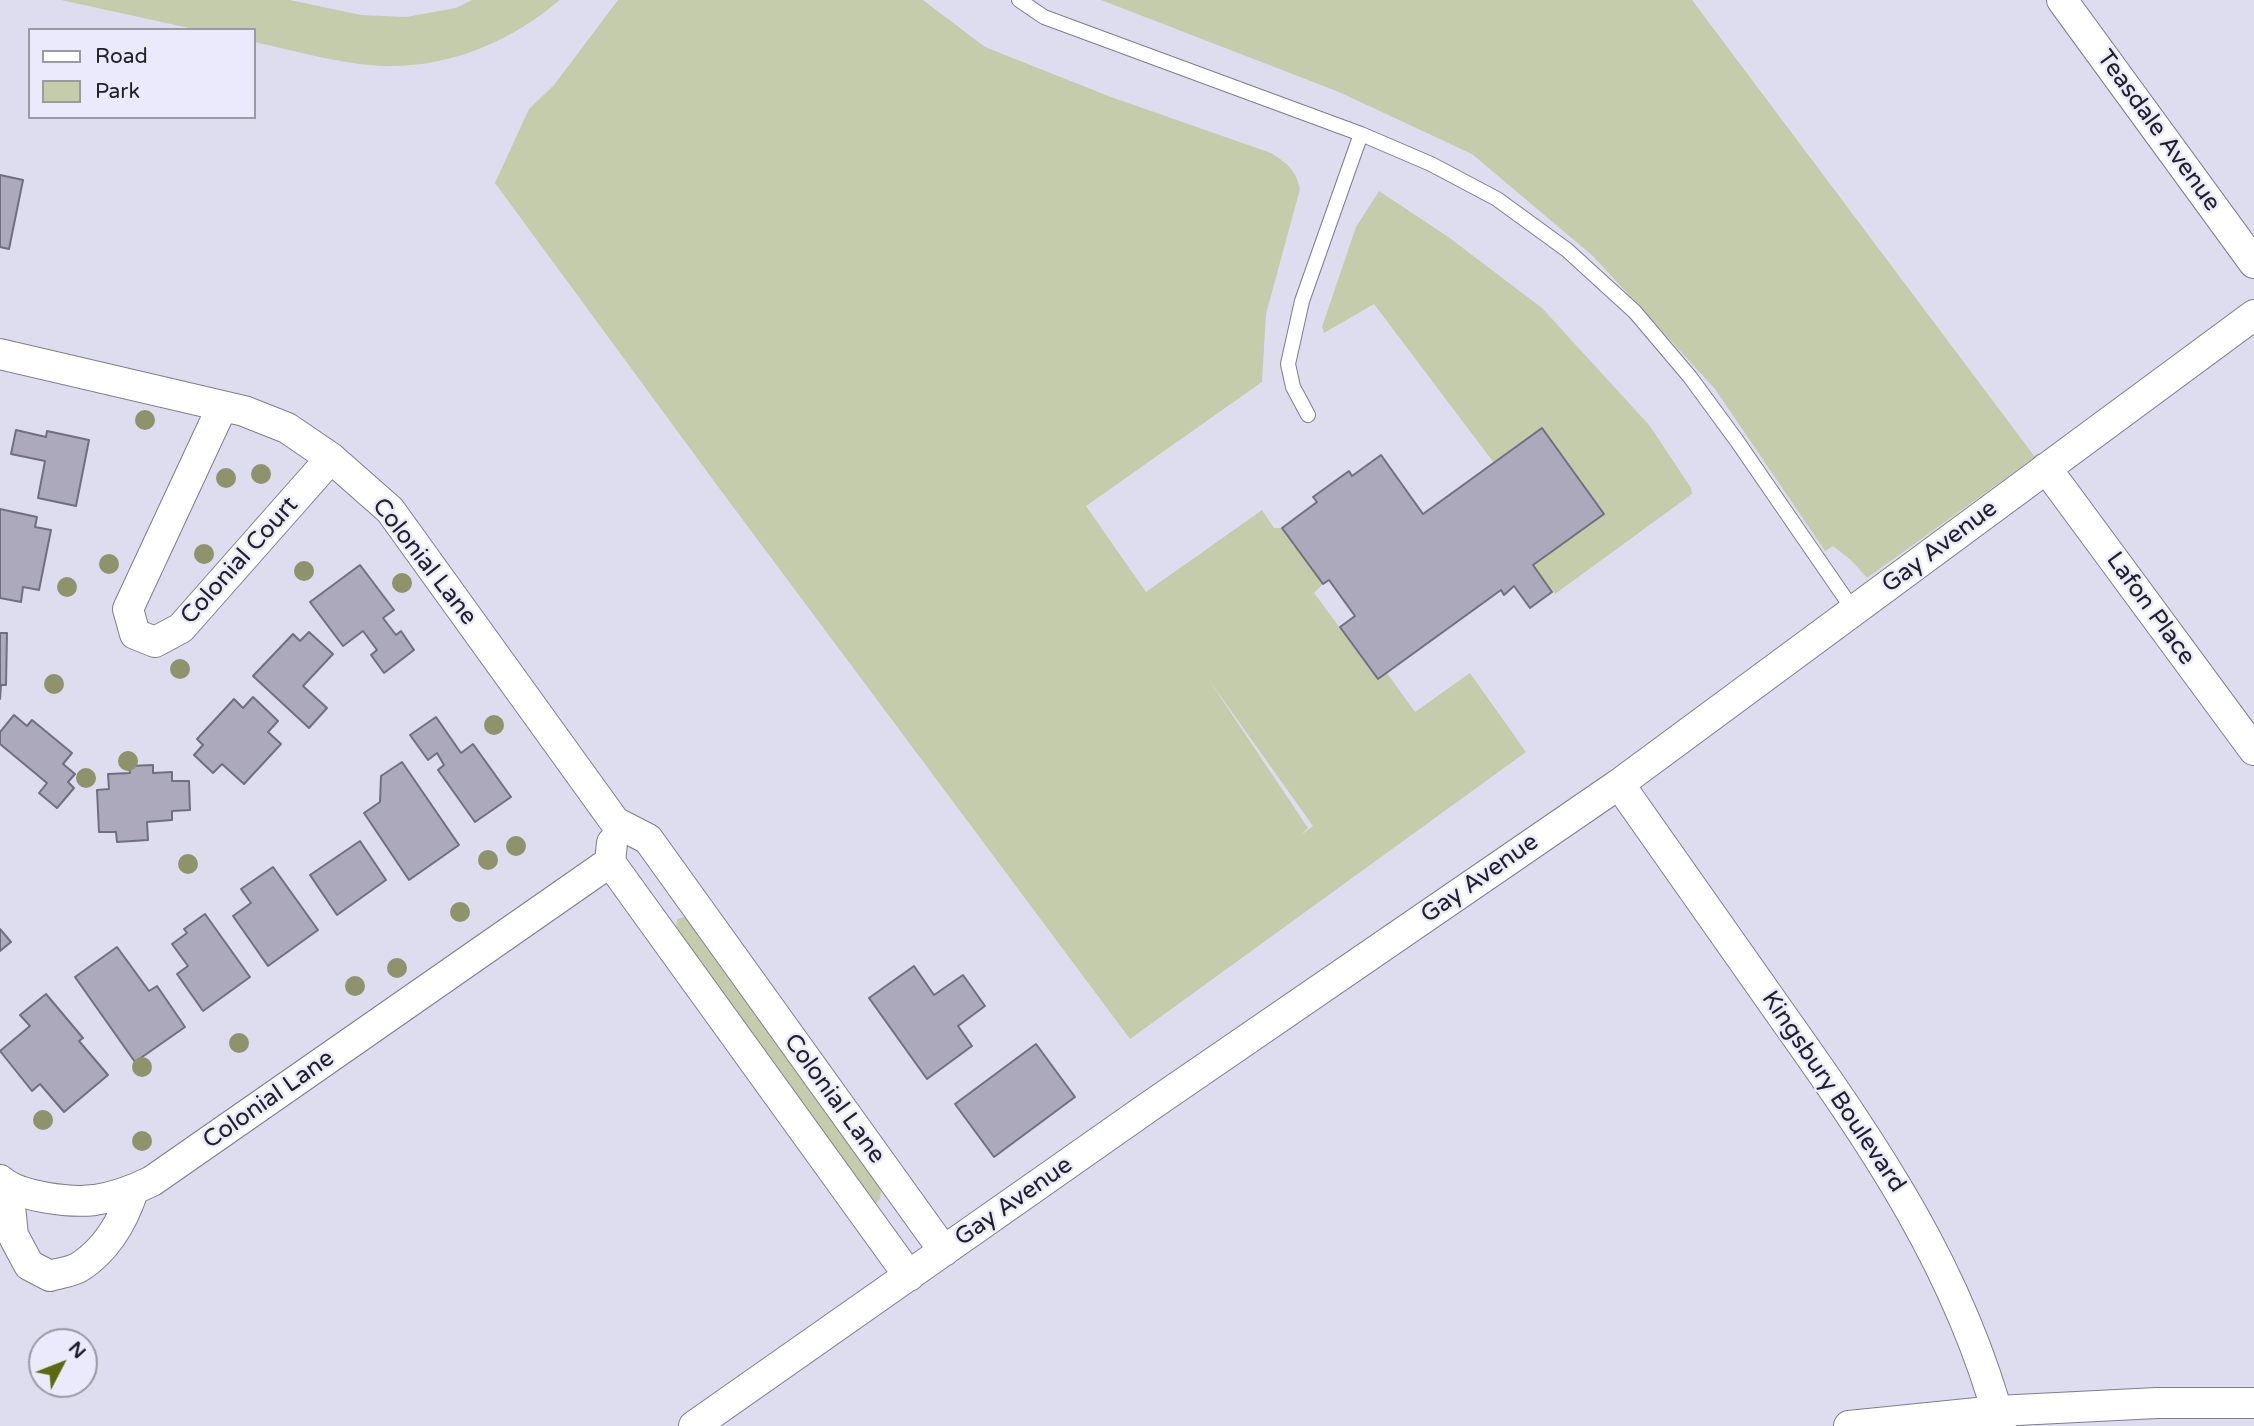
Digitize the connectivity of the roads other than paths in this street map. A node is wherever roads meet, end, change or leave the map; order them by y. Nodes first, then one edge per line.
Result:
1 (1019, 0) edge
2 (2062, 0) edge
3 (1362, 134) junction
4 (2254, 263) edge
5 (2254, 315) edge
6 (0, 354) edge
7 (222, 407) junction
8 (1308, 415) dead end
9 (331, 458) junction
10 (2046, 468) junction
11 (1854, 611) junction
12 (2254, 750) edge
13 (1619, 784) junction
14 (615, 822) junction
15 (610, 862) junction
16 (695, 906) junction
17 (663, 935) junction
18 (4, 1184) edge
19 (133, 1191) junction
20 (944, 1251) junction
21 (909, 1276) junction
22 (2254, 1403) edge
23 (1999, 1419) edge
24 (694, 1426) edge
25 (1849, 1426) edge

1 - 3 lane
2 - 4 street, Teasdale Avenue
3 - 8 lane
3 - 11 lane
5 - 10 street, Gay Avenue
6 - 7 street, Colonial Lane
7 - 9 street, Colonial Lane
7 - 9 street, Colonial Court
9 - 14 street, Colonial Lane
10 - 11 street, Gay Avenue
10 - 12 street, Lafon Place
11 - 13 street, Gay Avenue
13 - 20 street, Gay Avenue
13 - 23 street, Kingsbury Boulevard
14 - 15 street
14 - 16 street, Colonial Lane
15 - 17 street, Colonial Lane
15 - 19 street, Colonial Lane
16 - 17 street
16 - 20 street, Colonial Lane
17 - 21 street, Colonial Lane
18 - 19 street, Colonial Lane
18 - 19 street, Colonial Lane
20 - 21 street, Gay Avenue
21 - 24 street, Gay Avenue
22 - 23 street
23 - 25 street

